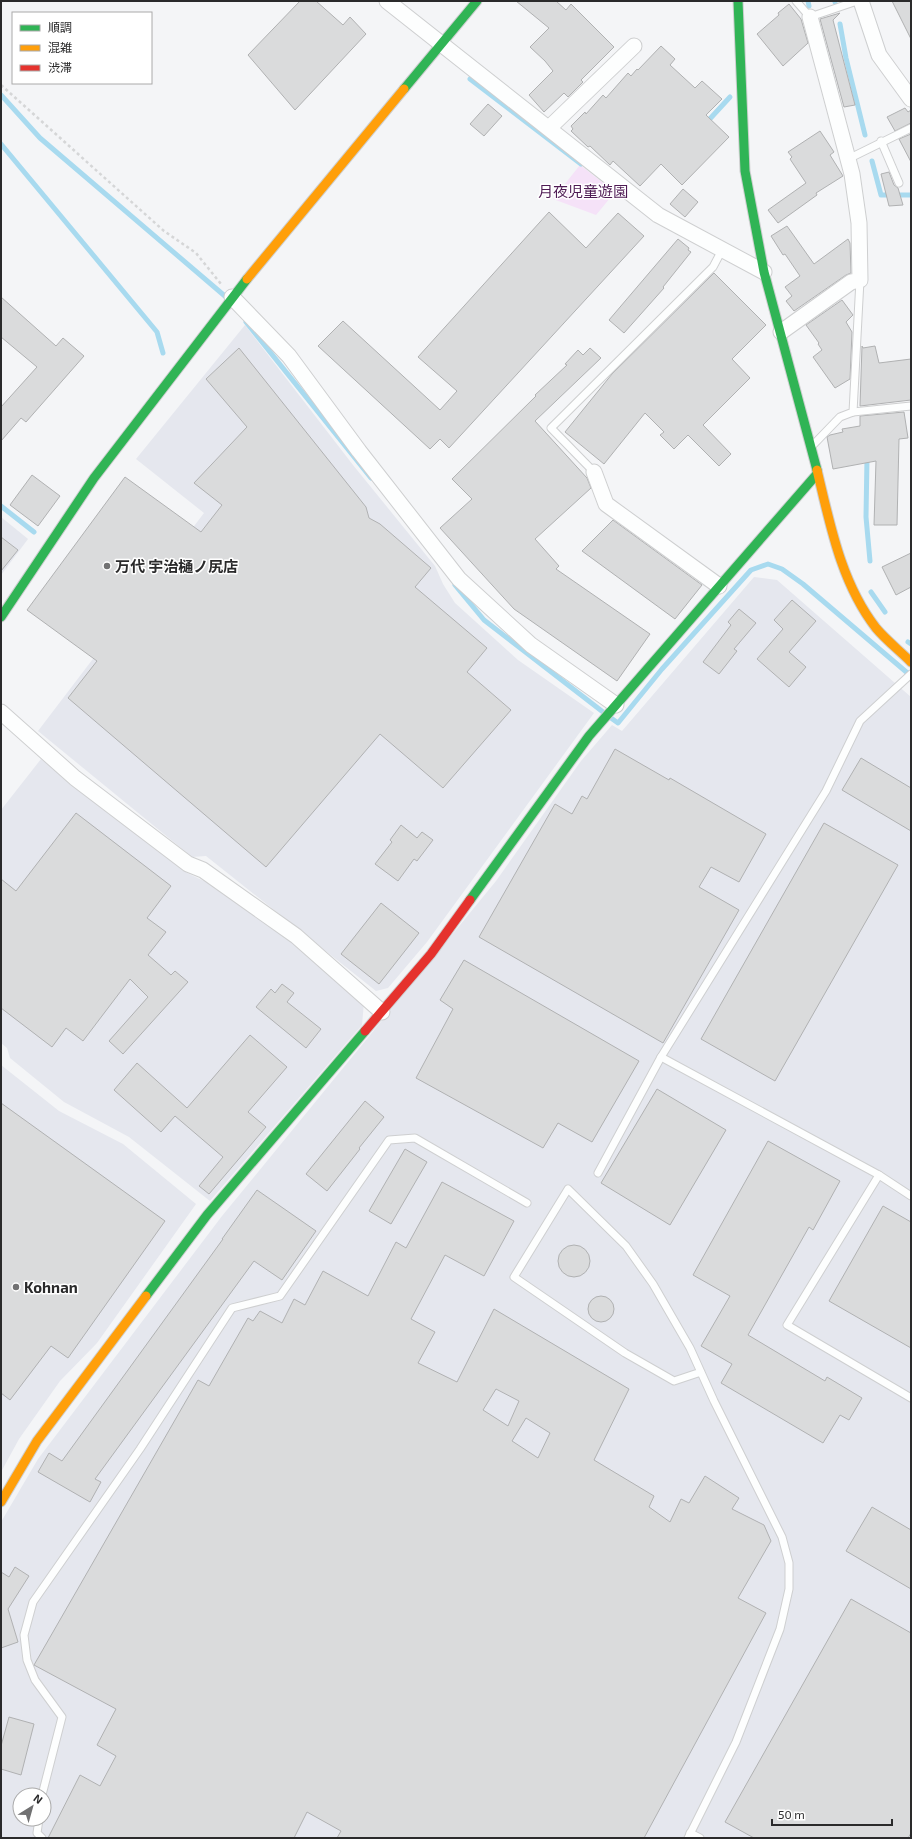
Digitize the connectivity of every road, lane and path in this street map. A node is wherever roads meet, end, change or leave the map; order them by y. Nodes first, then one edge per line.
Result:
1 (387, 1) edge
2 (477, 1) edge
3 (738, 1) edge
4 (796, 1) edge
5 (857, 1) edge
6 (861, 1) edge
7 (810, 17) junction
8 (441, 44) junction
9 (634, 46) dead end
10 (1, 85) edge
11 (911, 99) edge
12 (549, 128) junction
13 (911, 128) edge
14 (881, 141) junction
15 (848, 159) junction
16 (899, 183) dead end
17 (722, 250) junction
18 (764, 272) junction
19 (860, 280) junction
20 (232, 296) junction
21 (782, 332) junction
22 (911, 406) edge
23 (853, 412) junction
24 (811, 446) junction
25 (594, 472) joint
26 (817, 474) junction
27 (719, 586) junction
28 (1, 617) edge
29 (911, 662) edge
30 (911, 674) edge
31 (616, 705) junction
32 (1, 712) edge
33 (382, 1012) junction
34 (661, 1057) junction
35 (598, 1173) dead end
36 (879, 1175) junction
37 (911, 1196) edge
38 (527, 1203) dead end
39 (701, 1372) junction
40 (911, 1398) edge
41 (1, 1502) edge
42 (44, 1787) edge
43 (38, 1827) edge
44 (689, 1835) edge
45 (42, 1838) edge
46 (700, 1838) edge

1 - 8 street
2 - 8 street
3 - 18 street
4 - 7 lane
5 - 7 lane
6 - 11 street
7 - 15 street
8 - 12 street
8 - 20 street
9 - 12 street
10 - 20 path
12 - 17 street
13 - 14 lane
14 - 15 lane
14 - 16 lane
15 - 19 street
17 - 18 street
17 - 25 lane
18 - 21 street
19 - 21 street
19 - 23 lane
20 - 28 street
20 - 31 street
21 - 24 street
22 - 23 lane
23 - 24 lane
24 - 26 street
25 - 27 street
26 - 27 street
26 - 29 street
27 - 31 street
30 - 34 lane
31 - 33 street
32 - 33 street
33 - 41 street
34 - 35 lane
34 - 36 lane
36 - 37 lane
36 - 40 lane
38 - 42 lane
39 - 39 lane
39 - 44 lane
43 - 45 lane
44 - 46 lane

